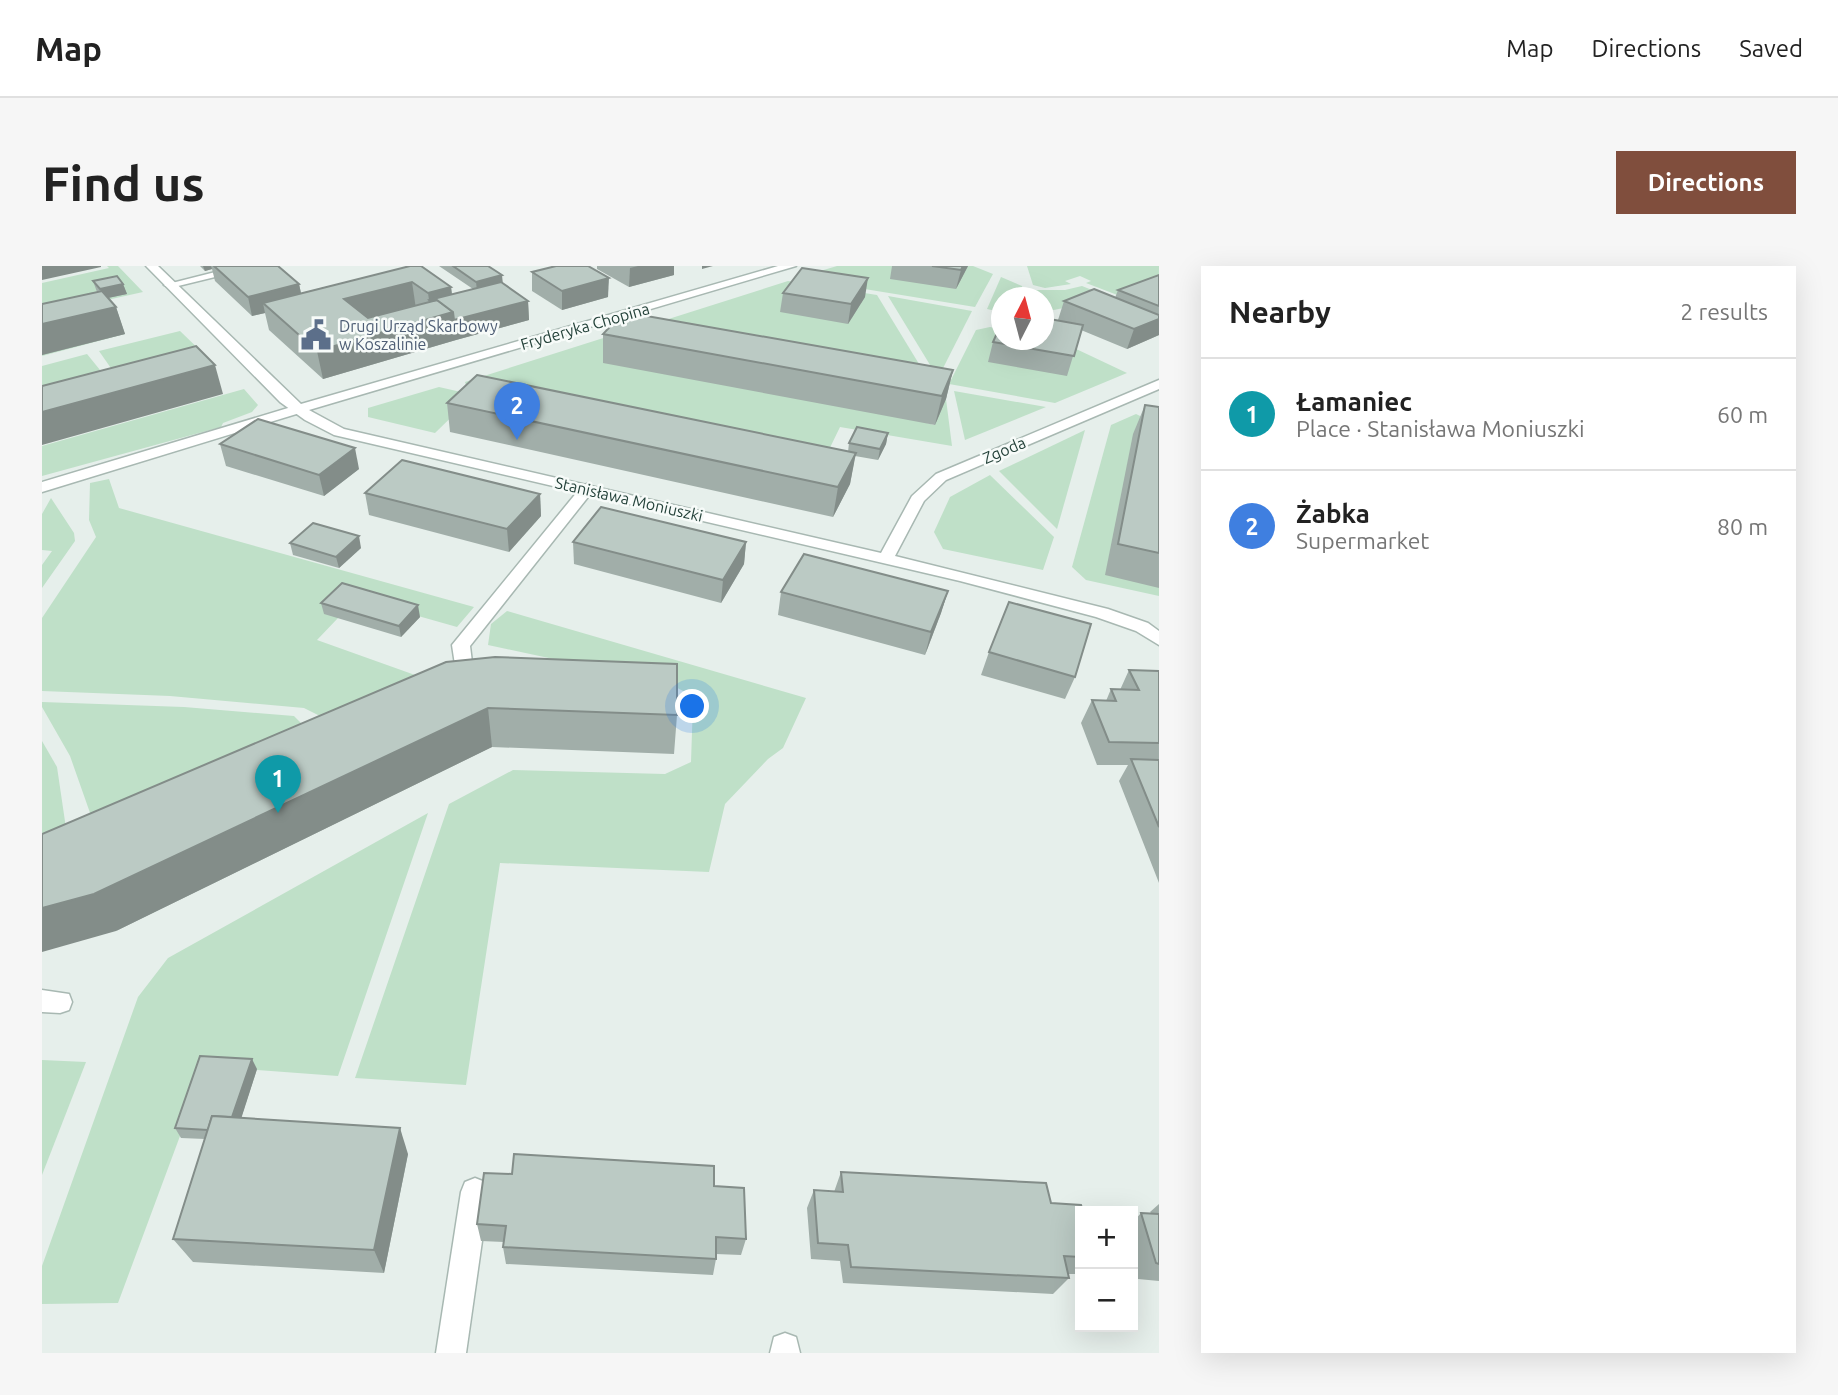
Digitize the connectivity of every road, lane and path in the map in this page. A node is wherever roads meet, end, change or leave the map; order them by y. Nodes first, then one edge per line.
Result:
1 (152, 266) edge
2 (254, 266) edge
3 (790, 266) edge
4 (170, 285) junction
5 (1159, 384) edge
6 (298, 410) junction
7 (42, 487) edge
8 (587, 489) junction
9 (886, 558) junction
10 (1159, 639) edge
11 (466, 689) edge
12 (475, 1192) dead end
13 (451, 1353) edge

1 - 4 street, Stanisława Moniuszki
2 - 4 street
3 - 6 street, Fryderyka Chopina
4 - 6 street, Stanisława Moniuszki
5 - 9 street, Zgoda
6 - 7 street, Fryderyka Chopina
6 - 8 street, Stanisława Moniuszki
8 - 9 street, Stanisława Moniuszki
8 - 11 street
9 - 10 street, Stanisława Moniuszki
12 - 13 street

